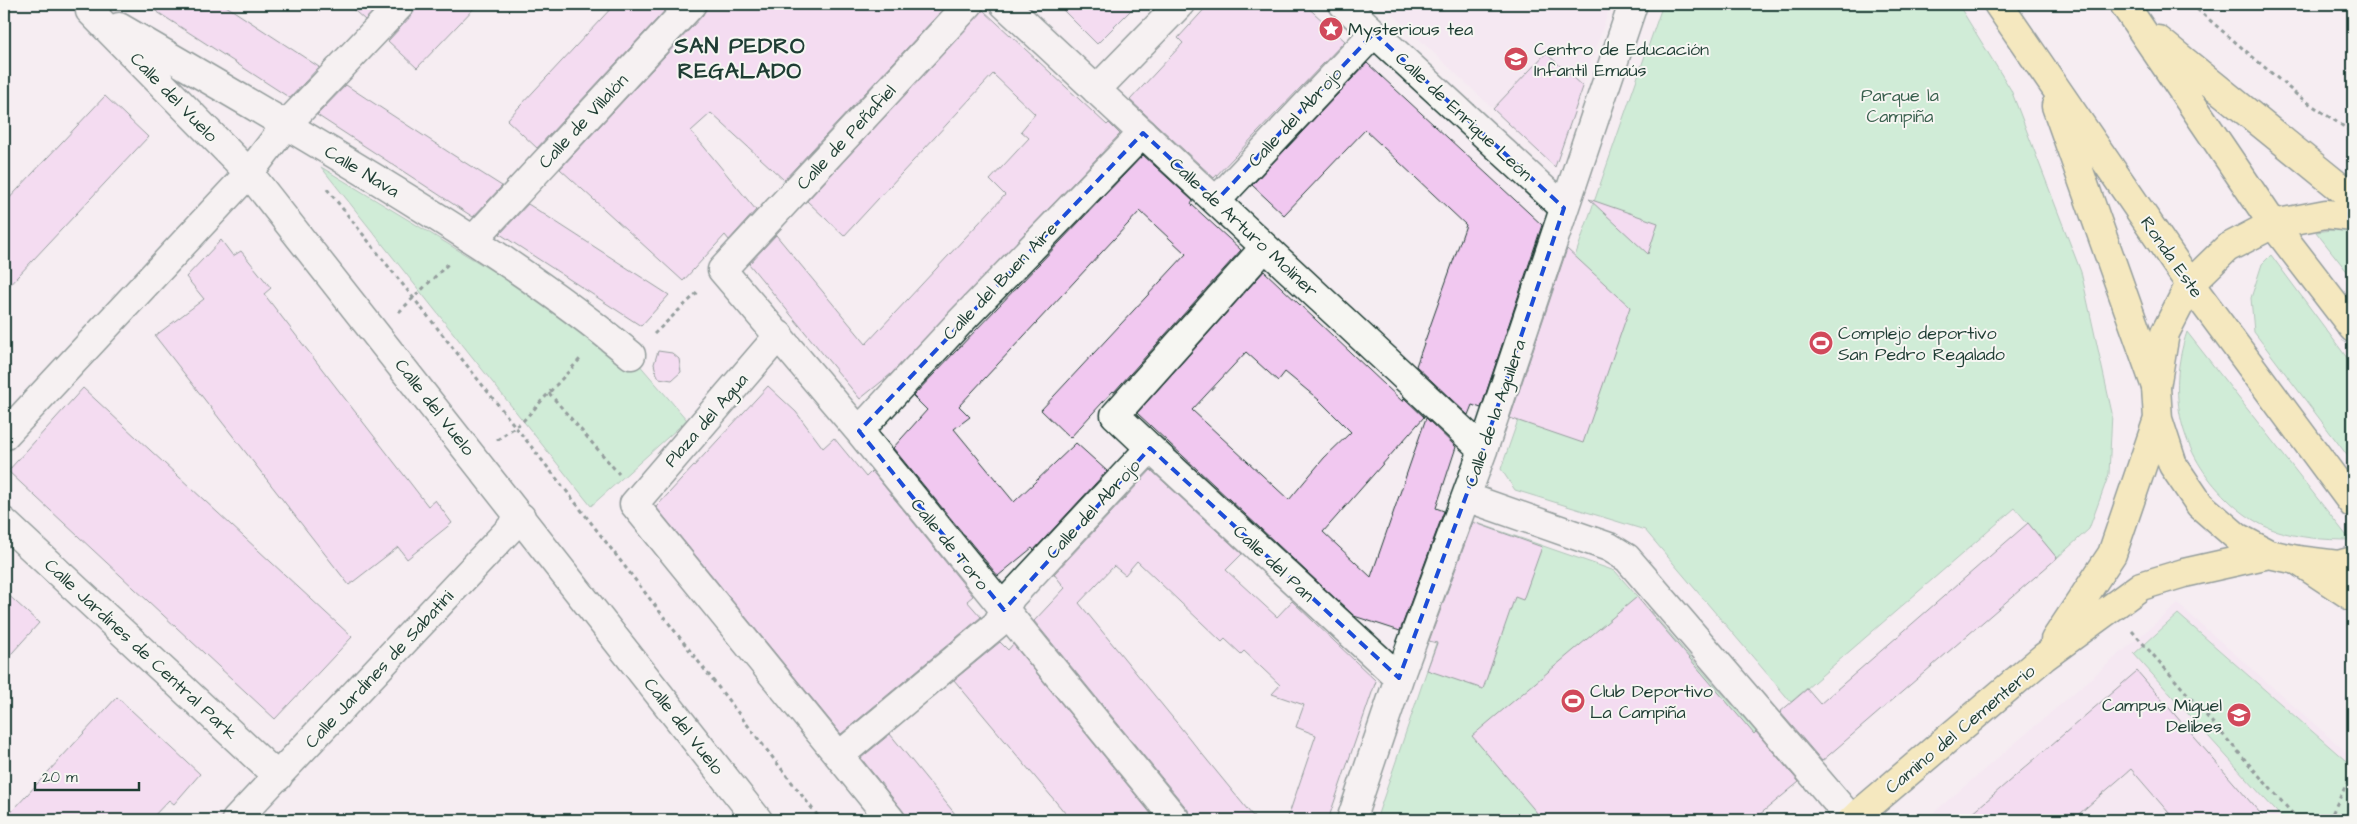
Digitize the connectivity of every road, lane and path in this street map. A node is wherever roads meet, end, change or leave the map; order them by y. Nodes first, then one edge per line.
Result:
1 (401, 4) edge
2 (692, 4) edge
3 (970, 4) edge
4 (1004, 4) edge
5 (1180, 4) edge
6 (1342, 4) edge
7 (1633, 4) edge
8 (1998, 4) edge
9 (2191, 4) edge
10 (90, 6) edge
11 (2131, 14) edge
12 (1374, 33) junction
13 (2044, 72) junction
14 (1096, 90) junction
15 (286, 125) junction
16 (1143, 133) junction
17 (2353, 133) edge
18 (249, 173) junction
19 (322, 182) dead end
20 (2353, 198) edge
21 (1216, 201) junction
22 (1564, 208) junction
23 (2353, 217) edge
24 (2273, 224) junction
25 (474, 239) junction
26 (1265, 247) junction
27 (722, 270) junction
28 (2190, 284) junction
29 (413, 298) junction
30 (2353, 328) edge
31 (377, 333) junction
32 (605, 333) junction
33 (779, 335) junction
34 (631, 355) joint
35 (2156, 387) junction
36 (549, 393) junction
37 (2158, 419) junction
38 (515, 426) junction
39 (859, 431) junction
40 (4, 436) edge
41 (1150, 448) junction
42 (1483, 450) junction
43 (475, 458) junction
44 (1466, 497) junction
45 (636, 501) junction
46 (2353, 504) edge
47 (522, 517) junction
48 (4, 522) edge
49 (2269, 554) junction
50 (2296, 560) junction
51 (2353, 561) edge
52 (2353, 597) edge
53 (1004, 610) junction
54 (2128, 627) dead end
55 (2044, 656) junction
56 (1399, 678) junction
57 (839, 756) junction
58 (2353, 774) edge
59 (278, 777) junction
60 (236, 820) edge
61 (758, 820) edge
62 (821, 820) edge
63 (891, 820) edge
64 (1176, 820) edge
65 (1351, 820) edge
66 (1852, 820) edge
67 (2298, 820) edge
68 (2329, 820) edge

1 - 15 street
2 - 25 street, Calle de Villalón
3 - 27 street, Calle de Peñafiel
4 - 14 street, Calle de Arturo Moliner
5 - 14 street
6 - 12 street, Calle de Enrique León
7 - 22 street, Calle de la Aguilera
8 - 13 main road, Ronda Este
9 - 17 path
10 - 15 street, Calle Nava
10 - 18 street, Calle del Vuelo
11 - 20 main road
11 - 24 main road
12 - 21 street, Calle del Abrojo
12 - 22 street, Calle de Enrique León
13 - 28 main road, Ronda Este
13 - 35 main road
14 - 16 street, Calle de Arturo Moliner
15 - 18 street
15 - 25 street, Calle Nava
16 - 21 street, Calle de Arturo Moliner
16 - 39 street, Calle del Buen Aire
18 - 31 street, Calle del Vuelo
18 - 40 street
19 - 29 path
21 - 26 street, Calle de Arturo Moliner
22 - 42 street, Calle de la Aguilera
23 - 24 main road
24 - 28 main road
24 - 30 main road
25 - 29 path
25 - 32 street, Calle Nava
26 - 41 street, Calle del Abrojo
26 - 42 street, Calle de Arturo Moliner
27 - 33 street, Calle de Toro
27 - 34 path
28 - 35 main road
28 - 46 main road, Ronda Este
29 - 31 path
29 - 38 path
31 - 43 street, Calle del Vuelo
32 - 34 street, Calle Nava
32 - 36 path
33 - 39 street, Calle de Toro
33 - 45 street, Plaza del Agua
35 - 37 main road
36 - 38 path
36 - 45 path
37 - 49 main road
37 - 55 main road, Camino del Cementerio
38 - 43 path
38 - 62 path
39 - 53 street, Calle de Toro
41 - 53 street, Calle del Abrojo
41 - 56 street, Calle del Pan
42 - 44 street, Calle de la Aguilera
43 - 47 street, Calle del Vuelo
44 - 56 street, Calle de la Aguilera
44 - 66 street
45 - 57 street
47 - 59 street, Calle Jardines de Sabatini
47 - 61 street, Calle del Vuelo
48 - 59 street, Calle Jardines de Central Park
49 - 50 main road
49 - 55 main road, Camino del Cementerio
50 - 51 main road
50 - 52 main road
53 - 57 street, Calle del Abrojo
53 - 64 street, Calle de Toro
54 - 67 path
55 - 66 main road, Camino del Cementerio
56 - 65 street, Calle de la Aguilera
57 - 63 street
58 - 68 path
59 - 60 street, Calle Jardines de Sabatini

